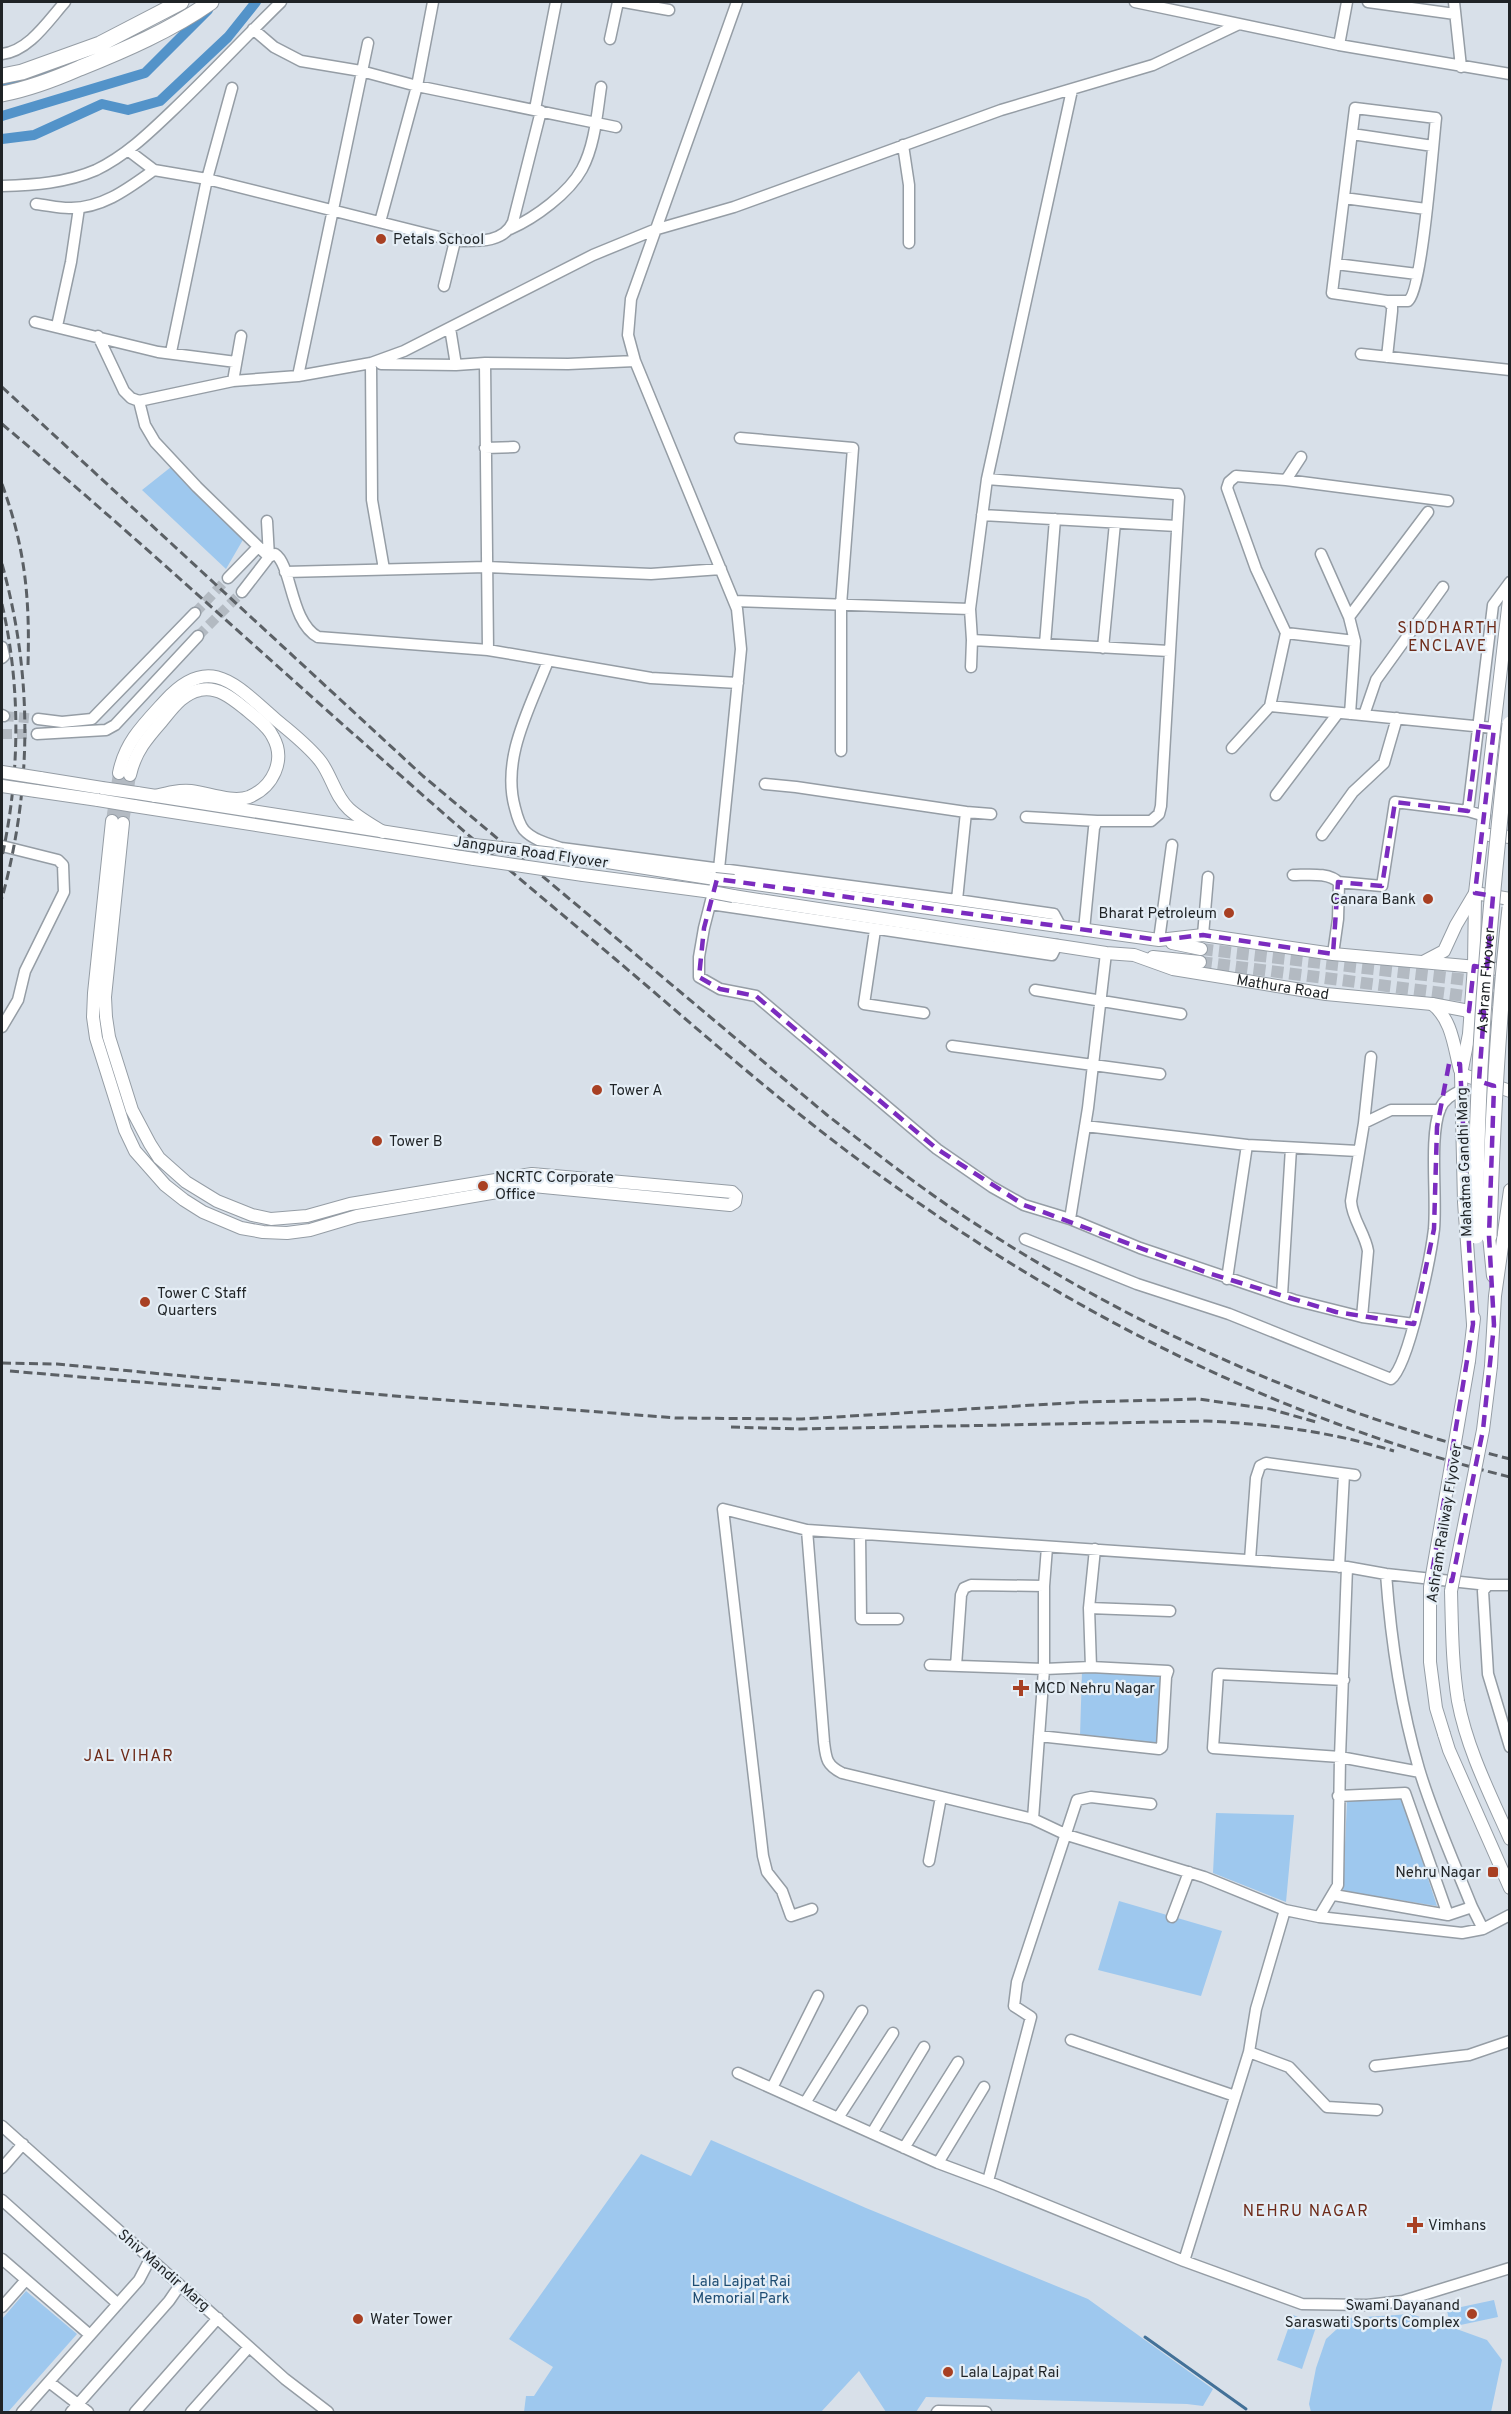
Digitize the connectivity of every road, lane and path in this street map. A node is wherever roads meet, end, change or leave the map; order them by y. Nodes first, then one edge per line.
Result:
1 (65, 2) edge
2 (181, 2) edge
3 (211, 2) edge
4 (281, 2) edge
5 (434, 2) edge
6 (556, 2) edge
7 (618, 2) edge
8 (624, 2) edge
9 (737, 2) edge
10 (1135, 2) edge
11 (1347, 2) edge
12 (1368, 2) edge
13 (1454, 2) edge
14 (669, 10) dead end
15 (1455, 14) junction
16 (1237, 25) junction
17 (253, 29) junction
18 (610, 39) dead end
19 (368, 42) dead end
20 (1339, 45) junction
21 (2, 54) edge
22 (1461, 67) junction
23 (361, 71) junction
24 (1509, 74) edge
25 (2, 76) edge
26 (417, 86) junction
27 (601, 87) dead end
28 (232, 88) dead end
29 (1072, 90) junction
30 (2, 94) edge
31 (538, 110) junction
32 (596, 122) junction
33 (616, 127) dead end
34 (1352, 134) junction
35 (903, 145) junction
36 (1433, 146) junction
37 (129, 151) junction
38 (154, 170) junction
39 (207, 179) junction
40 (2, 186) edge
41 (1344, 198) junction
42 (36, 204) dead end
43 (79, 208) junction
44 (1426, 209) junction
45 (333, 212) junction
46 (380, 222) junction
47 (510, 229) junction
48 (654, 230) junction
49 (455, 242) junction
50 (909, 243) dead end
51 (1336, 264) junction
52 (1418, 274) junction
53 (444, 286) dead end
54 (1387, 301) junction
55 (35, 322) dead end
56 (57, 326) junction
57 (450, 328) junction
58 (98, 336) junction
59 (241, 336) dead end
60 (171, 352) junction
61 (1361, 354) dead end
62 (1387, 357) junction
63 (634, 361) junction
64 (236, 362) junction
65 (371, 363) junction
66 (485, 363) junction
67 (456, 364) junction
68 (1509, 370) edge
69 (298, 376) junction
70 (233, 381) junction
71 (139, 401) junction
72 (740, 438) dead end
73 (514, 447) dead end
74 (485, 448) junction
75 (1301, 457) dead end
76 (987, 479) junction
77 (1286, 480) junction
78 (1448, 501) dead end
79 (1428, 512) dead end
80 (982, 515) junction
81 (1055, 519) junction
82 (267, 521) dead end
83 (1115, 523) junction
84 (1177, 526) junction
85 (258, 547) junction
86 (1321, 554) dead end
87 (269, 557) junction
88 (487, 567) junction
89 (384, 568) junction
90 (721, 569) junction
91 (285, 572) junction
92 (228, 578) tunnel mouth
93 (1509, 582) edge
94 (1443, 588) dead end
95 (1509, 591) edge
96 (242, 592) tunnel mouth
97 (734, 601) junction
98 (841, 605) junction
99 (970, 609) junction
100 (195, 613) tunnel mouth
101 (1349, 617) junction
102 (1286, 633) junction
103 (198, 636) tunnel mouth
104 (972, 640) junction
105 (1354, 640) junction
106 (1046, 644) junction
107 (2, 647) edge
108 (1103, 648) junction
109 (488, 650) junction
110 (1169, 651) junction
111 (2, 658) edge
112 (548, 661) junction
113 (971, 667) dead end
114 (738, 684) junction
115 (1270, 706) junction
116 (1338, 713) junction
117 (1350, 714) junction
118 (1364, 715) junction
119 (1397, 718) junction
120 (38, 719) tunnel mouth
121 (1509, 724) edge
122 (1479, 726) junction
123 (1494, 728) junction
124 (37, 734) tunnel mouth
125 (1232, 748) dead end
126 (841, 751) dead end
127 (2, 772) edge
128 (765, 784) dead end
129 (2, 786) edge
130 (1276, 795) dead end
131 (154, 796) junction
132 (1468, 811) junction
133 (966, 812) junction
134 (992, 814) dead end
135 (1026, 816) dead end
136 (1485, 816) junction
137 (1097, 821) junction
138 (117, 822) joint
139 (383, 832) junction
140 (1482, 834) junction
141 (1322, 835) dead end
142 (1509, 837) edge
143 (1172, 845) dead end
144 (2, 846) edge
145 (719, 869) junction
146 (1293, 875) dead end
147 (1208, 877) dead end
148 (1338, 882) junction
149 (1475, 893) junction
150 (1509, 899) edge
151 (957, 900) junction
152 (710, 904) junction
153 (1509, 908) edge
154 (1061, 927) junction
155 (876, 930) junction
156 (1084, 930) junction
157 (1203, 935) junction
158 (1159, 940) junction
159 (1057, 945) junction
160 (1201, 949) tunnel mouth
161 (1106, 952) junction
162 (1333, 954) junction
163 (1134, 955) junction
164 (1200, 962) tunnel mouth
165 (1422, 962) junction
166 (1474, 966) junction
167 (1509, 970) edge
168 (1035, 990) dead end
169 (1099, 1002) junction
170 (1432, 1004) junction
171 (1469, 1011) junction
172 (924, 1013) dead end
173 (1181, 1014) dead end
174 (1509, 1015) edge
175 (2, 1027) edge
176 (952, 1046) dead end
177 (1371, 1057) dead end
178 (1092, 1064) junction
179 (1160, 1074) dead end
180 (1461, 1074) junction
181 (1460, 1091) junction
182 (1509, 1091) edge
183 (1440, 1110) junction
184 (1364, 1123) junction
185 (1085, 1126) junction
186 (1247, 1145) junction
187 (1292, 1148) junction
188 (1358, 1151) junction
189 (1509, 1190) edge
190 (1070, 1219) junction
191 (1482, 1236) junction
192 (1025, 1239) dead end
193 (1227, 1279) junction
194 (1282, 1296) junction
195 (1495, 1296) junction
196 (1362, 1317) junction
197 (1414, 1324) junction
198 (1473, 1324) junction
199 (807, 1530) junction
200 (860, 1534) junction
201 (1047, 1547) junction
202 (1095, 1549) junction
203 (1250, 1560) junction
204 (1343, 1567) junction
205 (1386, 1574) junction
206 (1488, 1585) junction
207 (1509, 1585) edge
208 (1044, 1586) junction
209 (1089, 1608) junction
210 (1170, 1611) dead end
211 (898, 1619) dead end
212 (930, 1665) dead end
213 (956, 1666) junction
214 (1091, 1667) junction
215 (1044, 1669) junction
216 (1344, 1680) junction
217 (1039, 1736) junction
218 (1509, 1748) edge
219 (1340, 1757) junction
220 (1420, 1772) junction
221 (1338, 1796) junction
222 (941, 1797) junction
223 (1151, 1804) dead end
224 (1033, 1819) junction
225 (1067, 1835) junction
226 (1509, 1839) edge
227 (928, 1861) dead end
228 (1189, 1872) junction
229 (1509, 1888) edge
230 (1334, 1895) junction
231 (1472, 1907) junction
232 (812, 1909) dead end
233 (1285, 1910) junction
234 (1448, 1915) junction
235 (1509, 1915) edge
236 (1172, 1917) dead end
237 (1319, 1917) junction
238 (1483, 1929) junction
239 (818, 1996) dead end
240 (862, 2011) dead end
241 (893, 2033) dead end
242 (1071, 2040) dead end
243 (1509, 2041) edge
244 (924, 2047) dead end
245 (1249, 2052) junction
246 (958, 2062) dead end
247 (1375, 2066) dead end
248 (738, 2073) dead end
249 (984, 2087) dead end
250 (772, 2088) junction
251 (1235, 2096) junction
252 (805, 2103) junction
253 (1377, 2110) dead end
254 (838, 2118) junction
255 (2, 2126) edge
256 (872, 2133) junction
257 (23, 2144) junction
258 (904, 2148) junction
259 (938, 2163) junction
260 (2, 2168) edge
261 (988, 2181) junction
262 (2, 2200) edge
263 (2, 2259) edge
264 (150, 2259) junction
265 (1184, 2261) junction
266 (1509, 2268) edge
267 (25, 2281) junction
268 (180, 2285) junction
269 (118, 2304) junction
270 (2, 2307) edge
271 (218, 2318) junction
272 (90, 2335) junction
273 (249, 2347) junction
274 (49, 2382) junction
275 (75, 2408) edge
276 (22, 2412) edge
277 (88, 2412) edge
278 (135, 2412) edge
279 (191, 2412) edge
280 (328, 2412) edge
281 (937, 2412) edge
282 (986, 2412) edge

1 - 21 street
2 - 25 highway
3 - 30 highway
4 - 17 street
5 - 26 street
6 - 31 street
7 - 18 street
8 - 14 street
9 - 48 street
10 - 16 street
11 - 20 street
12 - 15 street
13 - 15 street
15 - 22 street
16 - 20 street
16 - 29 street
17 - 23 street
17 - 37 street
19 - 23 street
20 - 22 street
22 - 24 street
23 - 26 street
23 - 45 street
26 - 31 street
26 - 46 street
27 - 32 street
28 - 39 street
29 - 35 street
29 - 76 street
31 - 32 street
31 - 47 street
32 - 33 street
32 - 47 street
34 - 36 street
34 - 36 street
34 - 41 street
35 - 48 street
35 - 50 street
36 - 44 street
37 - 38 street
37 - 40 street
38 - 39 street
38 - 43 street
39 - 45 street
39 - 60 street
41 - 44 street
41 - 51 street
42 - 43 street
43 - 56 street
44 - 52 street
45 - 46 street
45 - 69 street
46 - 49 street
47 - 49 street
48 - 57 street
48 - 63 street
49 - 53 street
51 - 52 street
51 - 54 street
52 - 54 street
54 - 62 street
55 - 56 street
56 - 58 street
57 - 65 street
57 - 67 street
58 - 60 street
58 - 71 street
59 - 64 street
60 - 64 street
61 - 62 street
62 - 68 street
63 - 66 street
63 - 90 street
64 - 70 street
65 - 67 street
65 - 69 street
65 - 89 street
66 - 67 street
66 - 74 street
69 - 70 street
70 - 71 street
71 - 85 street
72 - 98 street
73 - 74 street
74 - 88 street
75 - 77 street
76 - 80 street
76 - 84 street
77 - 78 street
77 - 102 street
79 - 101 street
80 - 81 street
80 - 99 street
81 - 83 street
81 - 106 street
82 - 87 street
83 - 84 street
83 - 108 street
84 - 110 street
85 - 87 street
85 - 92 street
86 - 101 street
87 - 91 street
87 - 96 street
88 - 89 street
88 - 90 street
88 - 109 street
89 - 91 street
90 - 97 street
91 - 109 street
93 - 122 street
94 - 118 street
95 - 123 main road, Mahatma Gandhi Marg
97 - 98 street
97 - 114 street
98 - 99 street
98 - 126 street
99 - 104 street
100 - 120 street
101 - 105 street
102 - 105 street
102 - 115 street
103 - 124 street
104 - 106 street
104 - 113 street
105 - 117 street
106 - 108 street
107 - 111 street
108 - 110 street
109 - 112 street
110 - 137 street
112 - 114 street
112 - 145 street
114 - 145 street
115 - 116 street
115 - 125 street
116 - 117 street
116 - 130 street
117 - 118 street
118 - 119 street
119 - 122 street
119 - 141 street
121 - 191 highway, Ashram Flyover, bridge
122 - 123 street
122 - 132 street
123 - 136 main road, Mahatma Gandhi Marg
127 - 131 main road, Jangpura Road Flyover, bridge
128 - 133 street
129 - 159 main road, Jangpura Road Flyover, bridge
131 - 139 main road, Jangpura Road Flyover
131 - 139 main road
132 - 136 street
132 - 148 street
133 - 134 street
133 - 151 street
135 - 137 street
136 - 140 main road, Mahatma Gandhi Marg
137 - 156 street
138 - 138 main road
139 - 154 main road, Jangpura Road Flyover, bridge
140 - 142 main road
140 - 149 main road, Mahatma Gandhi Marg
143 - 158 street
144 - 175 street
145 - 151 street
145 - 152 street
146 - 148 street
147 - 157 street
148 - 162 street
149 - 150 main road
149 - 165 main road
149 - 166 main road, Mahatma Gandhi Marg
151 - 154 street
152 - 155 street
152 - 190 street
153 - 191 highway, Ashram Flyover, bridge
154 - 156 main road
155 - 159 street
155 - 172 street
156 - 158 main road
157 - 158 main road
157 - 162 main road
158 - 160 main road
159 - 161 main road, Mathura Road
161 - 163 main road, Mathura Road
161 - 169 street
162 - 165 main road
163 - 164 main road
163 - 170 main road, Mathura Road
165 - 166 main road
166 - 167 main road
166 - 171 main road, Mahatma Gandhi Marg
168 - 169 street
169 - 173 street
169 - 178 street
170 - 171 main road, Mathura Road
170 - 180 main road
171 - 174 highway, Mathura Road
171 - 180 main road, Mahatma Gandhi Marg
176 - 178 street
177 - 184 street
178 - 179 street
178 - 185 street
180 - 181 main road, Mahatma Gandhi Marg
180 - 182 main road
181 - 183 street
181 - 198 main road, Mahatma Gandhi Marg
183 - 184 street
183 - 197 street
184 - 188 street
185 - 186 street
185 - 190 street
186 - 187 street
186 - 193 street
187 - 188 street
187 - 194 street
188 - 196 street
189 - 195 main road
190 - 193 street
191 - 195 main road, Mahatma Gandhi Marg
191 - 198 main road, Mahatma Gandhi Marg
192 - 197 street
193 - 194 street
194 - 196 street
195 - 226 main road, Ashram Railway Flyover, bridge
196 - 197 street
198 - 229 main road, Ashram Railway Flyover, bridge
199 - 200 street
199 - 222 street
199 - 232 street
200 - 201 street
200 - 211 street
201 - 202 street
201 - 208 street
202 - 203 street
202 - 209 street
203 - 204 street
203 - 204 street
204 - 205 street
204 - 216 street
205 - 206 street
205 - 220 street
206 - 207 street
206 - 218 street
208 - 213 street
208 - 215 street
209 - 210 street
209 - 214 street
212 - 213 street
213 - 215 street
214 - 215 street
214 - 217 street
215 - 217 street
216 - 219 street
216 - 219 street
217 - 224 street
219 - 220 street
219 - 221 street
220 - 231 street
221 - 230 street
221 - 234 street
222 - 224 street
222 - 227 street
223 - 225 street
224 - 225 street
225 - 228 street
225 - 261 street
228 - 233 street
228 - 236 street
230 - 234 street
230 - 237 street
231 - 234 street
231 - 238 street
233 - 237 street
233 - 245 street
235 - 238 street
237 - 238 street
239 - 250 street
240 - 252 street
241 - 254 street
242 - 251 street
243 - 247 street
244 - 256 street
245 - 251 street
245 - 253 street
246 - 258 street
248 - 250 street
249 - 259 street
250 - 252 street
251 - 265 street
252 - 254 street
254 - 256 street
255 - 257 street, Shiv Mandir Marg
256 - 258 street
257 - 260 street
257 - 264 street, Shiv Mandir Marg
258 - 259 street
259 - 261 street
261 - 265 street
262 - 269 street
263 - 267 street
264 - 268 street, Shiv Mandir Marg
264 - 269 street
265 - 266 street
267 - 270 street
267 - 272 street
268 - 271 street, Shiv Mandir Marg
268 - 275 street
269 - 272 street
271 - 273 street, Shiv Mandir Marg
271 - 278 street
272 - 274 street
273 - 279 street
273 - 280 street, Shiv Mandir Marg
274 - 275 street
274 - 276 street
275 - 277 street
281 - 282 street

